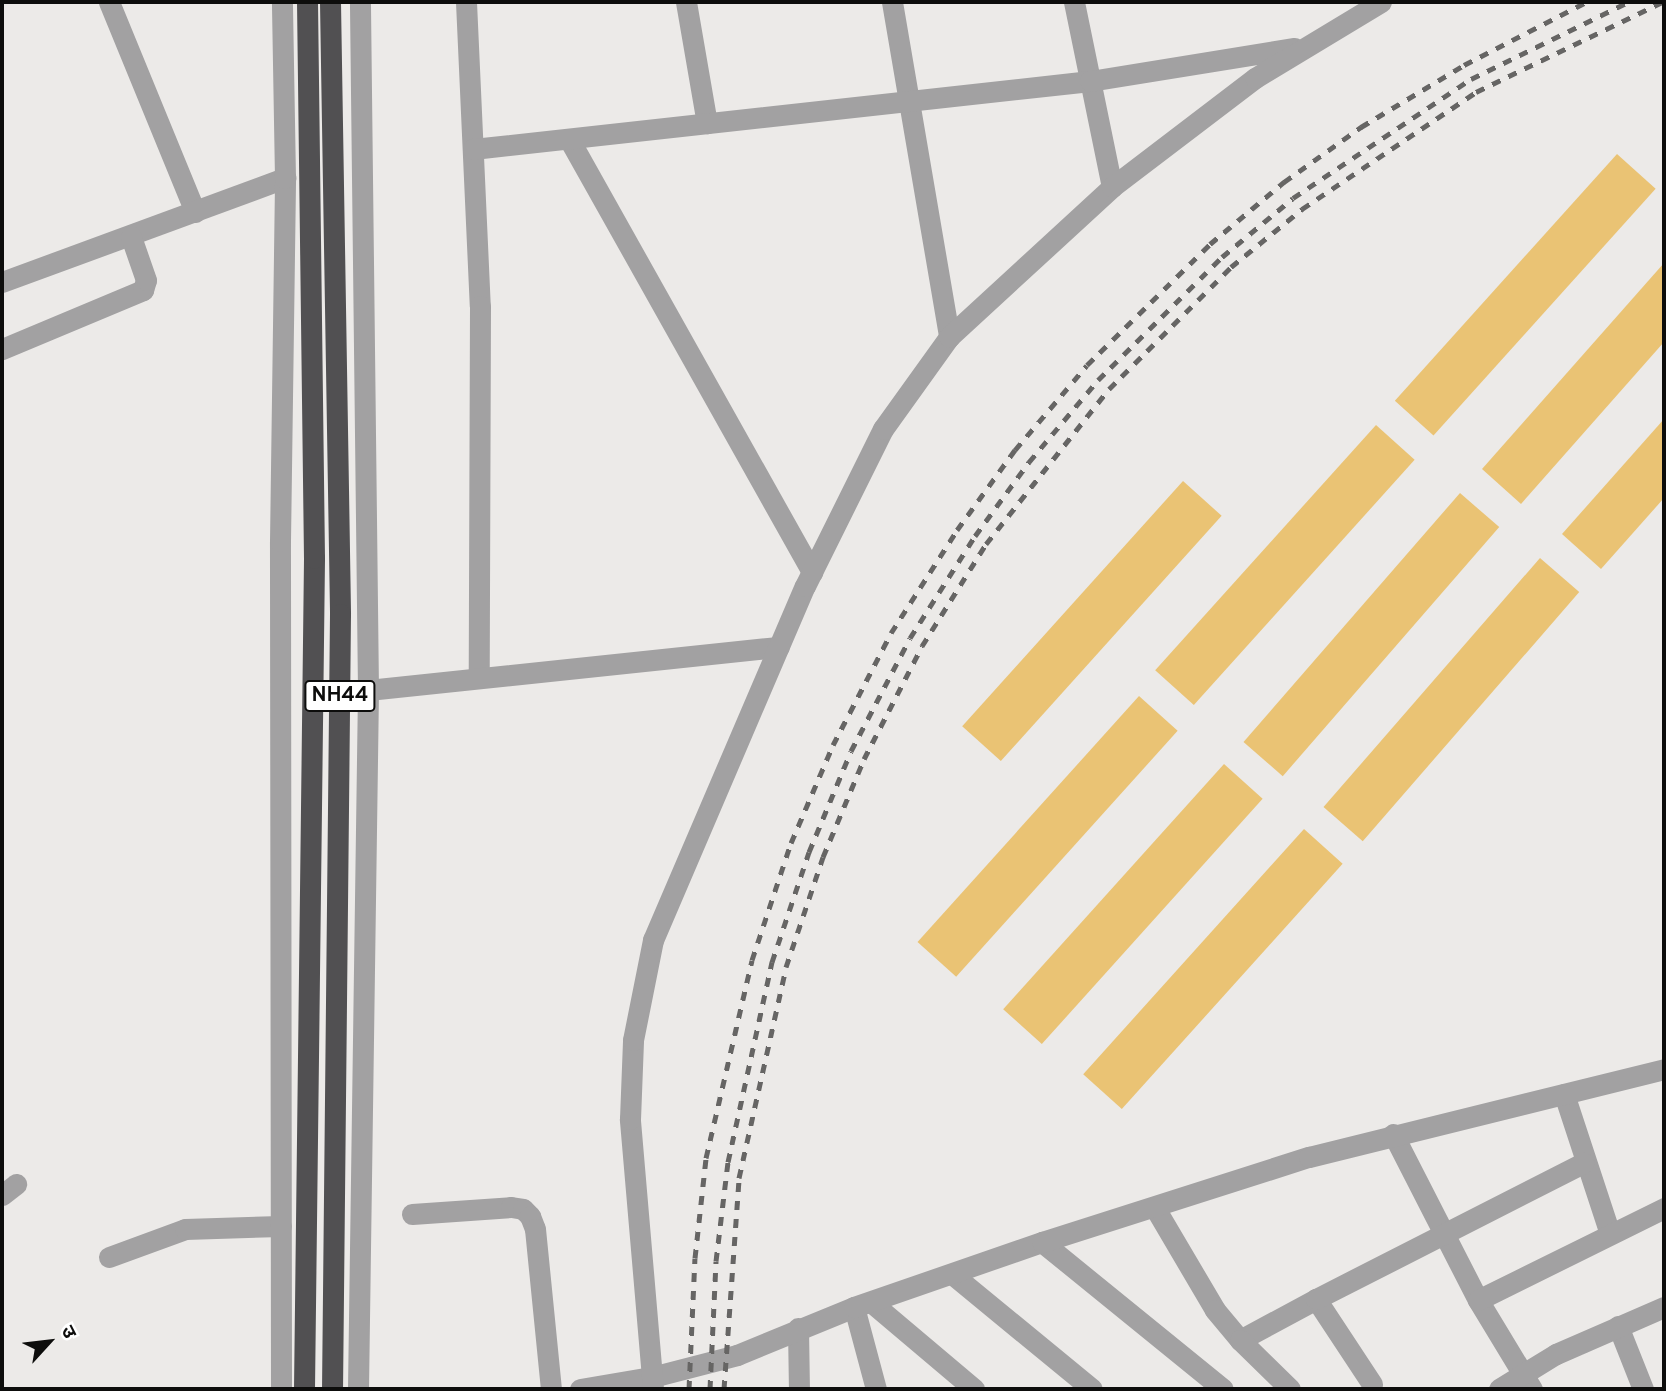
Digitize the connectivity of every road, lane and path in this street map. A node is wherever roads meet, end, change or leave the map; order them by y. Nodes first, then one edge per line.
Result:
1 (108, 2) edge
2 (282, 2) edge
3 (307, 2) edge
4 (330, 2) edge
5 (360, 2) edge
6 (466, 2) edge
7 (686, 2) edge
8 (892, 2) edge
9 (1074, 2) edge
10 (1381, 2) edge
11 (1303, 46) junction
12 (1090, 81) junction
13 (909, 102) junction
14 (707, 123) junction
15 (569, 139) junction
16 (473, 149) junction
17 (285, 178) junction
18 (1112, 187) junction
19 (195, 212) junction
20 (131, 237) junction
21 (2, 282) edge
22 (949, 337) junction
23 (2, 349) edge
24 (812, 572) junction
25 (779, 646) junction
26 (480, 678) junction
27 (368, 690) junction
28 (1664, 1069) edge
29 (1564, 1094) junction
30 (1393, 1134) junction
31 (1583, 1163) junction
32 (1154, 1208) junction
33 (1664, 1208) edge
34 (412, 1214) dead end
35 (281, 1226) junction
36 (1443, 1232) junction
37 (1610, 1234) junction
38 (1042, 1242) junction
39 (109, 1257) dead end
40 (953, 1274) junction
41 (1316, 1299) junction
42 (1478, 1300) junction
43 (863, 1304) junction
44 (1664, 1307) edge
45 (1618, 1326) junction
46 (798, 1328) junction
47 (1240, 1340) junction
48 (1527, 1382) edge
49 (652, 1383) edge
50 (1373, 1384) dead end
51 (281, 1389) edge
52 (304, 1389) edge
53 (332, 1389) edge
54 (358, 1389) edge
55 (551, 1389) edge
56 (582, 1389) edge
57 (799, 1389) edge
58 (876, 1389) edge
59 (974, 1389) edge
60 (1092, 1389) edge
61 (1223, 1389) edge
62 (1290, 1389) edge
63 (1499, 1389) edge
64 (1643, 1389) edge

1 - 19 street
2 - 17 street
3 - 52 highway, NH44
4 - 53 highway, NH44
5 - 27 street
6 - 16 street
7 - 14 street
8 - 13 street
9 - 12 street
10 - 11 street
11 - 12 street
11 - 18 street
12 - 13 street
12 - 18 street
13 - 14 street
13 - 22 street
14 - 15 street
15 - 16 street
15 - 24 street
16 - 26 street
17 - 19 street
17 - 35 street
18 - 22 street
19 - 20 street
20 - 21 street
20 - 23 street
22 - 24 street
24 - 25 street
25 - 26 street
25 - 49 street
26 - 27 street
27 - 54 street
28 - 29 street
29 - 30 street
29 - 31 street
30 - 32 street
30 - 36 street
31 - 36 street
31 - 37 street
32 - 38 street
32 - 47 street
33 - 37 street
34 - 55 street
35 - 39 street
35 - 51 street
36 - 41 street
36 - 42 street
37 - 42 street
38 - 40 street
38 - 61 street
40 - 43 street
40 - 60 street
41 - 47 street
41 - 50 street
42 - 48 street
43 - 46 street
43 - 58 street
43 - 59 street
44 - 45 street
45 - 48 street
45 - 64 street
46 - 49 street
46 - 57 street
47 - 62 street
48 - 63 street
49 - 56 street

